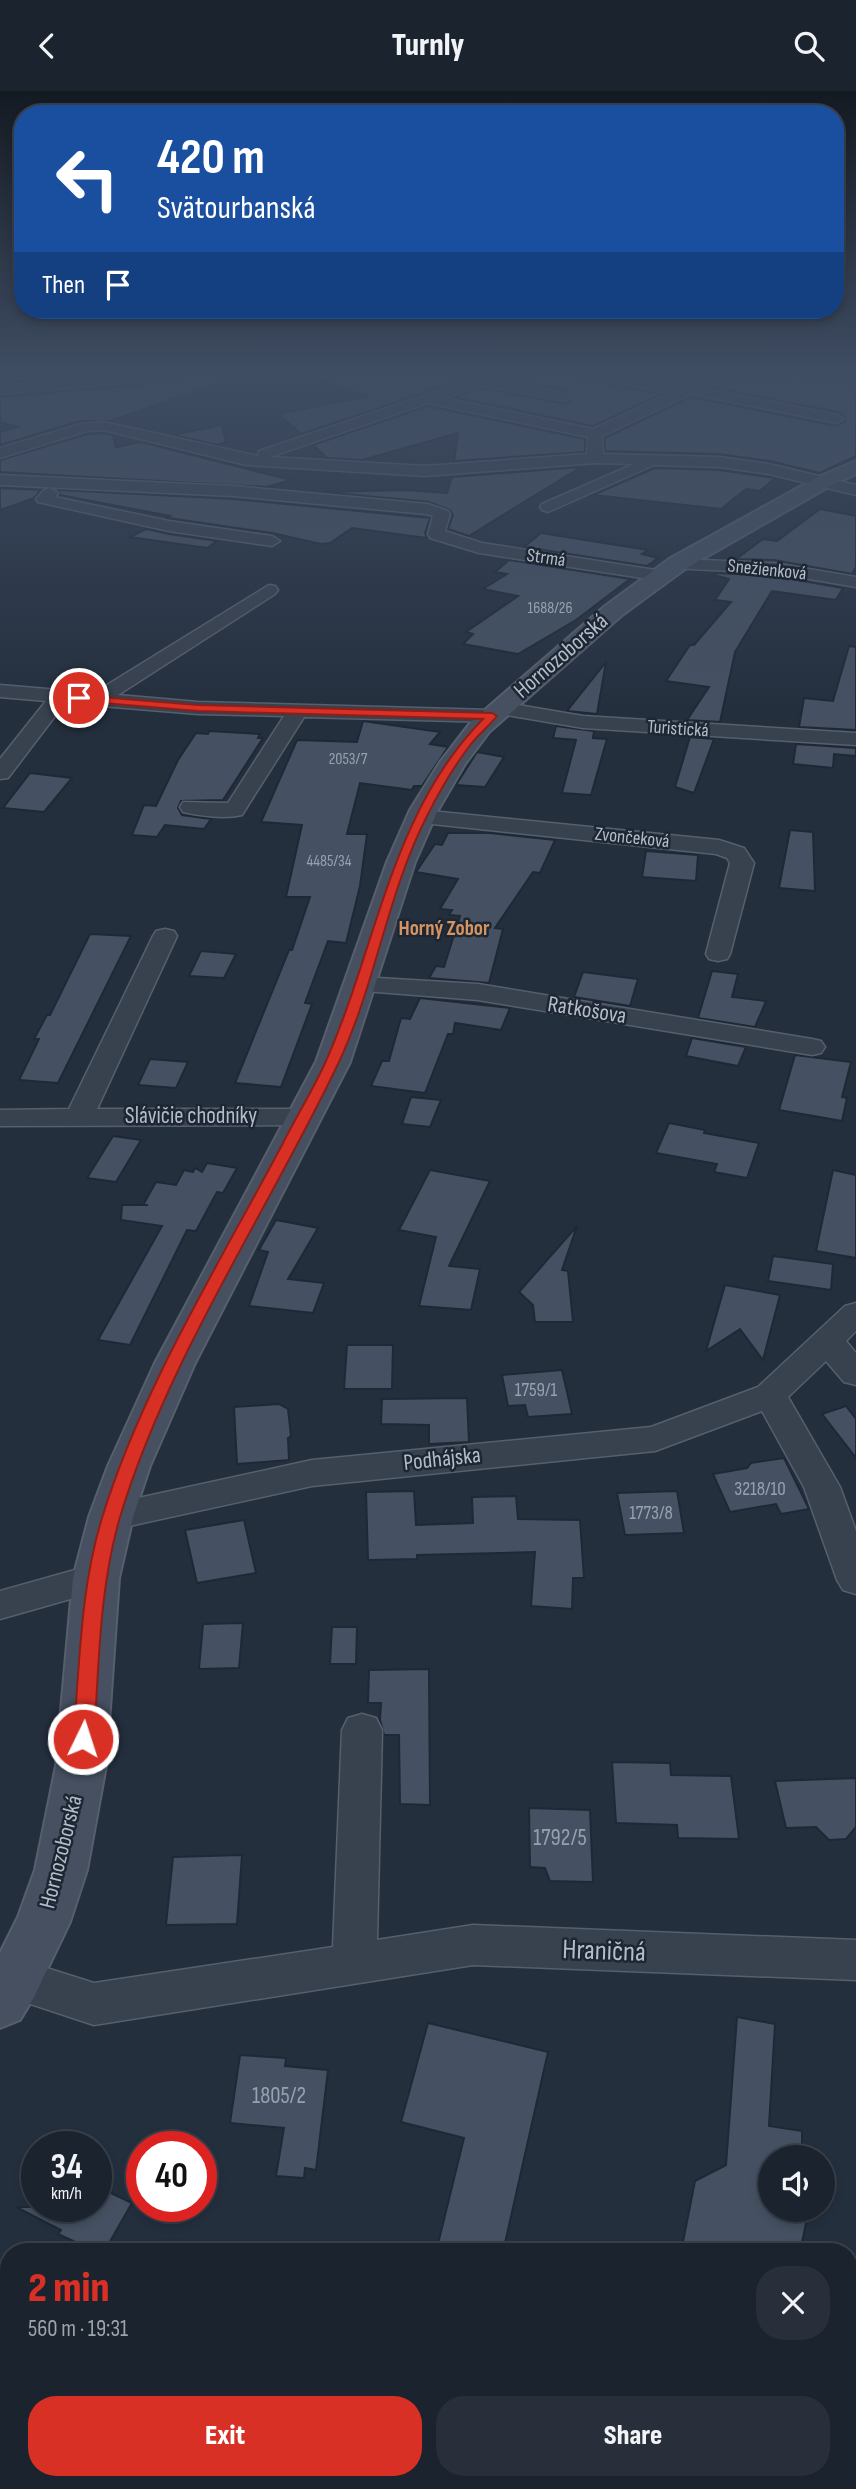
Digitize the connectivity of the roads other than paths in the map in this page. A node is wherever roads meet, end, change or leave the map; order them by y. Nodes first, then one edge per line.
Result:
1 (61, 484) edge
2 (79, 484) edge
3 (186, 484) edge
4 (602, 484) edge
5 (820, 484) edge
6 (831, 484) edge
7 (173, 489) junction
8 (856, 490) edge
9 (548, 507) dead end
10 (272, 541) dead end
11 (669, 570) junction
12 (856, 582) edge
13 (269, 590) dead end
14 (0, 691) edge
15 (60, 696) junction
16 (99, 699) junction
17 (297, 712) junction
18 (497, 712) junction
19 (856, 739) edge
20 (0, 773) edge
21 (191, 807) dead end
22 (421, 817) junction
23 (165, 936) dead end
24 (718, 954) dead end
25 (361, 985) junction
26 (812, 1047) dead end
27 (79, 1117) junction
28 (303, 1117) junction
29 (0, 1118) edge
30 (856, 1313) edge
31 (827, 1341) junction
32 (856, 1374) edge
33 (770, 1395) junction
34 (111, 1517) junction
35 (96, 1578) junction
36 (856, 1580) edge
37 (0, 1605) edge
38 (362, 1730) dead end
39 (856, 1960) edge
40 (355, 1965) junction
41 (7, 1990) edge

1 - 10 street
2 - 7 street, Strmá
3 - 7 street
4 - 9 street
5 - 11 street, Hornozoborská
6 - 8 street
7 - 11 street, Strmá
11 - 12 street, Snežienková
11 - 18 street, Hornozoborská
13 - 16 street
14 - 15 street, Turistická
15 - 16 street, Turistická
15 - 20 street
16 - 17 street, Turistická
17 - 18 street, Turistická
17 - 21 street
18 - 19 street, Turistická
18 - 22 street, Hornozoborská
22 - 24 street, Zvončeková
22 - 25 street, Hornozoborská
23 - 27 street
25 - 26 street, Ratkošova
25 - 28 street, Hornozoborská
27 - 28 street, Slávičie chodníky
27 - 29 street, Slávičie chodníky
28 - 34 street, Hornozoborská
30 - 31 street, Podhájska
31 - 32 street
31 - 33 street, Podhájska
33 - 34 street, Podhájska
33 - 36 street
34 - 35 street, Hornozoborská
35 - 37 street
35 - 41 street, Hornozoborská
38 - 40 street
39 - 40 street, Hraničná
40 - 41 street, Hraničná

